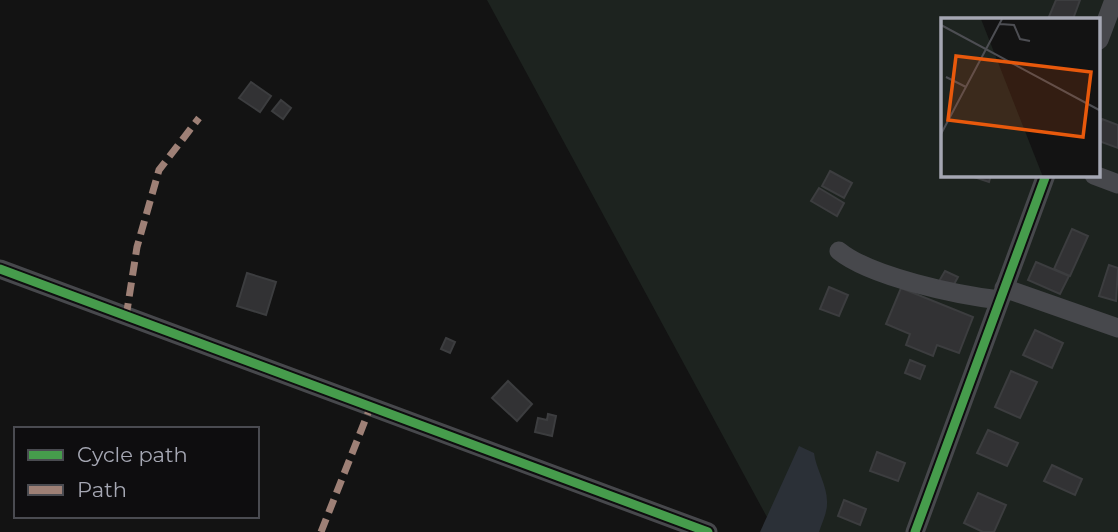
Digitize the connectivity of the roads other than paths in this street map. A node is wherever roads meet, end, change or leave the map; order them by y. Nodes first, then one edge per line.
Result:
1 (1114, 0) edge
2 (1100, 37) edge
3 (1045, 177) edge
4 (1099, 177) edge
5 (1118, 184) edge
6 (839, 251) dead end
7 (0, 268) edge
8 (1002, 294) junction
9 (1118, 328) edge
10 (708, 532) edge
11 (915, 532) edge

1 - 2 street
3 - 8 street
4 - 5 street
6 - 8 street
7 - 10 street
8 - 9 street
8 - 11 street

